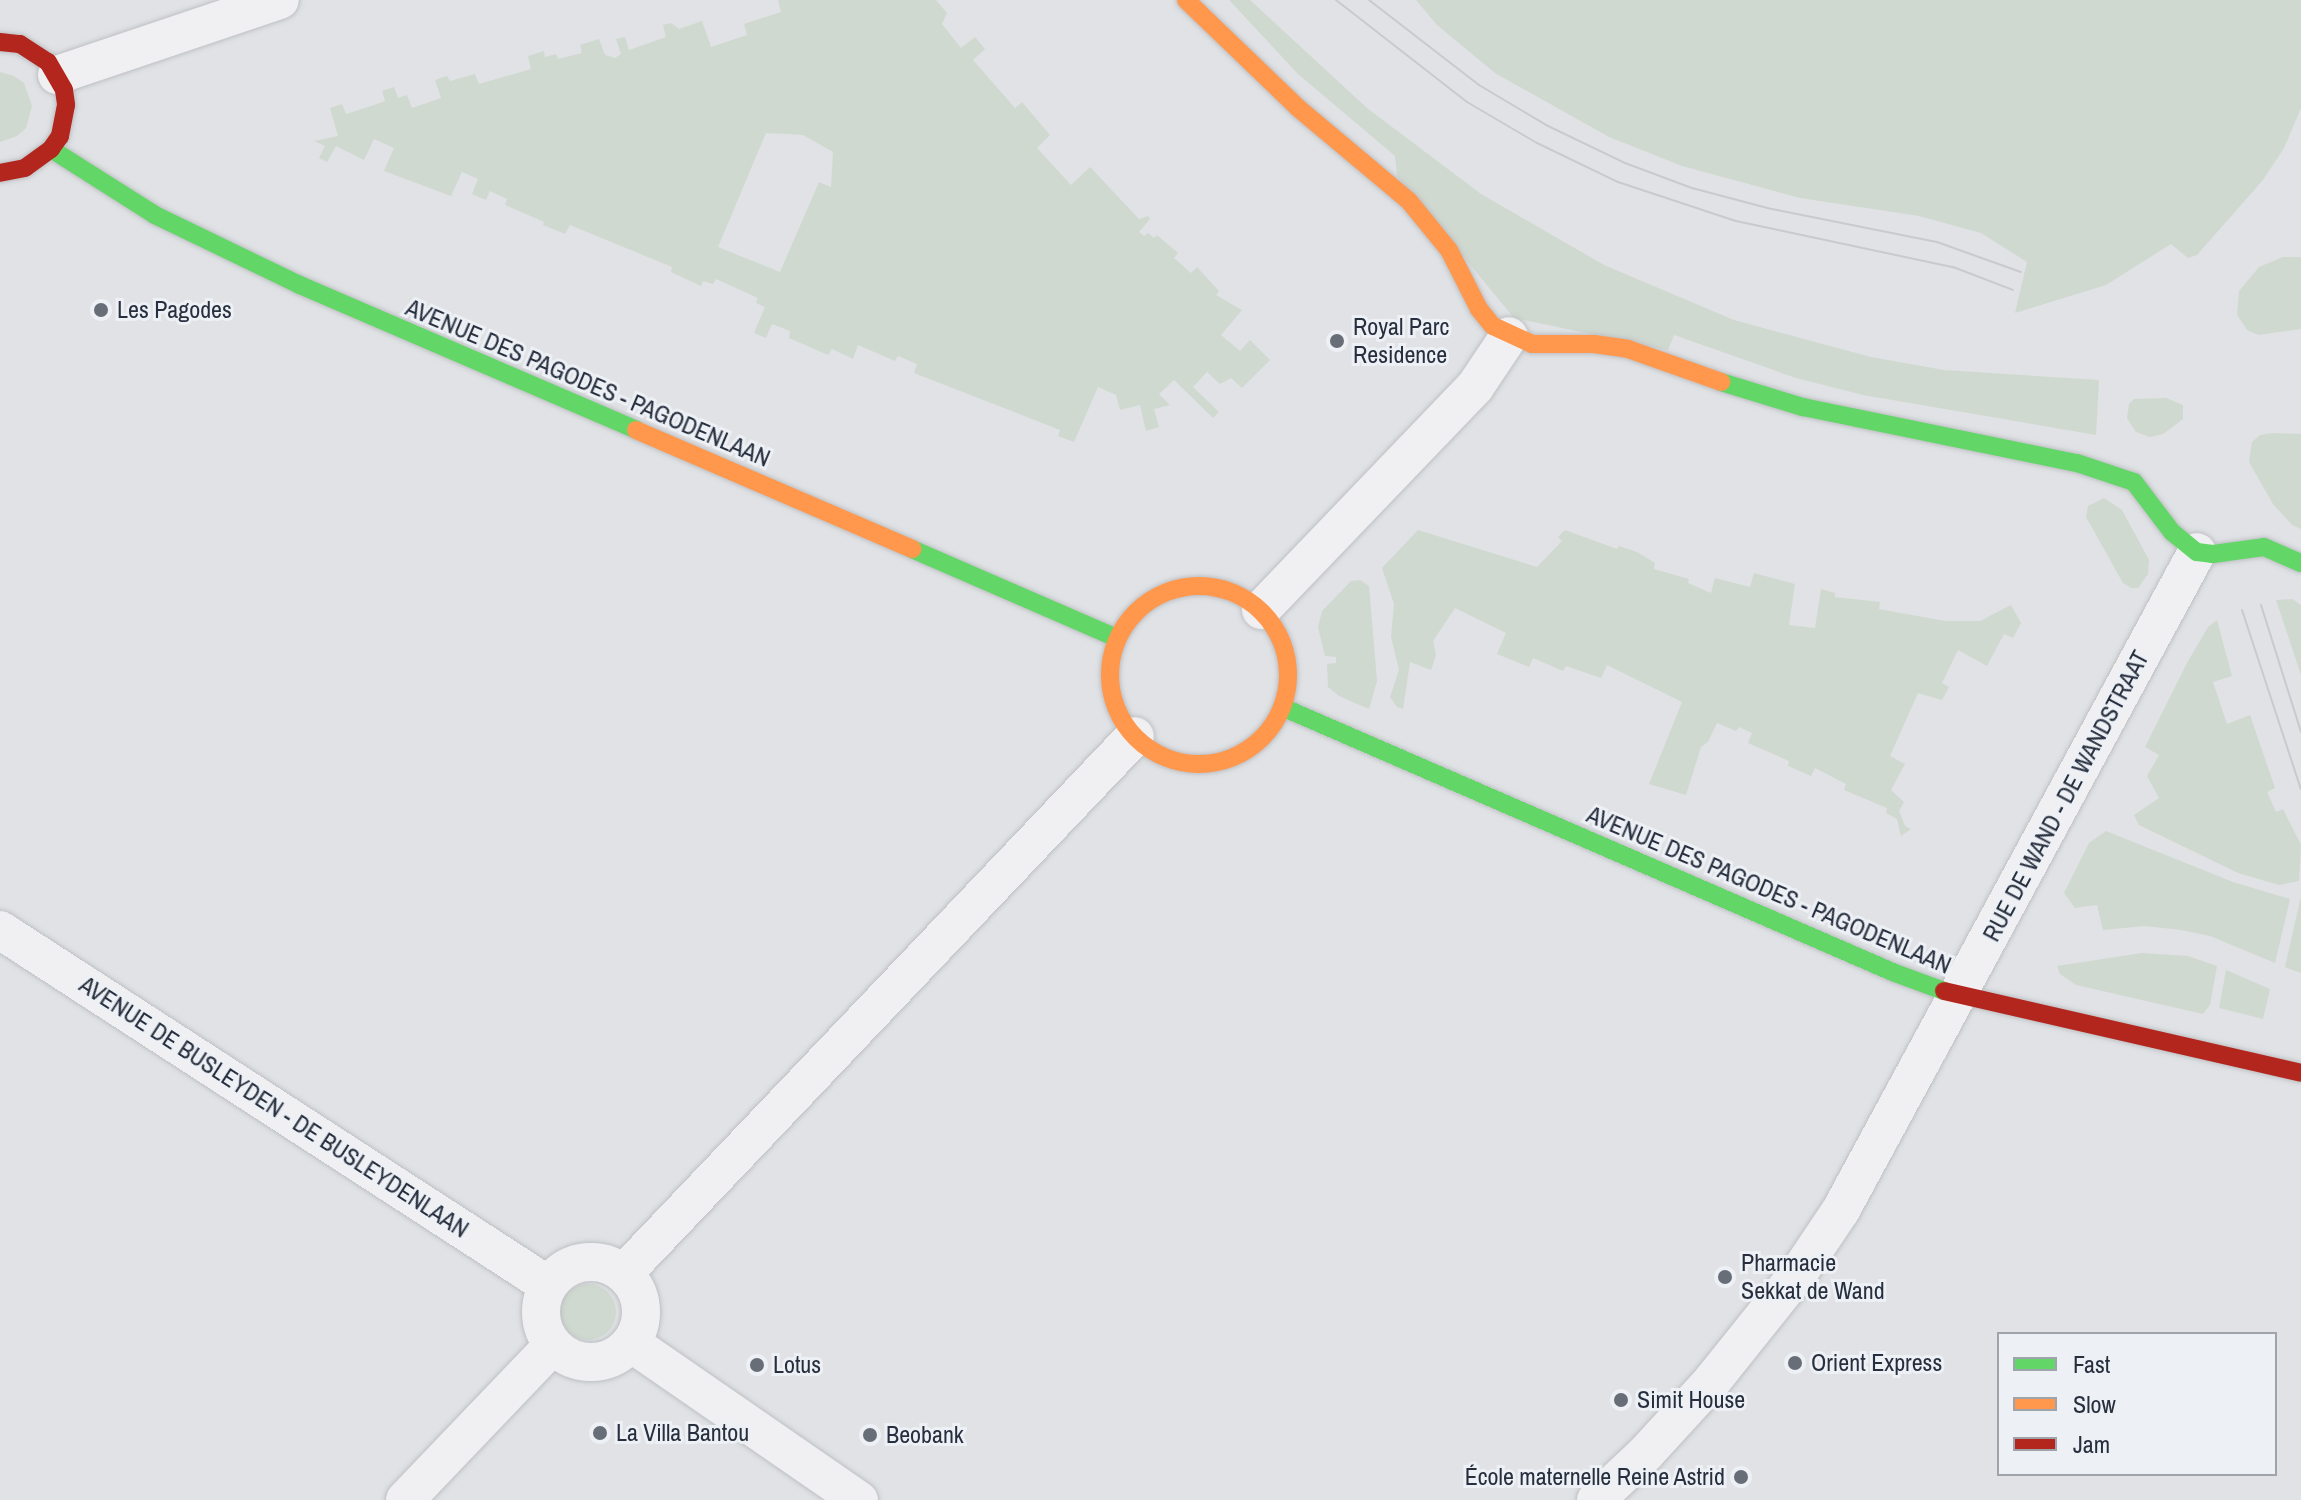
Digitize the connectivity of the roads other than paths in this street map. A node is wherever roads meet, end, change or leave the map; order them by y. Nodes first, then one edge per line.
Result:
1 (280, 0) edge
2 (1186, 0) edge
3 (0, 42) edge
4 (57, 75) junction
5 (51, 149) junction
6 (0, 173) edge
7 (1509, 336) junction
8 (2197, 552) junction
9 (2301, 563) edge
10 (1261, 610) junction
11 (1117, 638) junction
12 (1282, 707) junction
13 (1135, 736) junction
14 (0, 930) edge
15 (1959, 996) junction
16 (2301, 1073) edge
17 (624, 1273) junction
18 (548, 1285) junction
19 (631, 1343) junction
20 (553, 1345) junction
21 (405, 1500) edge
22 (859, 1500) edge
23 (1596, 1500) edge

1 - 4 street
2 - 7 street
3 - 4 street
4 - 5 street
5 - 6 street
5 - 11 street, AVENUE DES PAGODES - PAGODENLAAN
7 - 8 street
7 - 10 street
8 - 9 street
8 - 15 street, RUE DE WAND - DE WANDSTRAAT
10 - 11 street
10 - 12 street
11 - 13 street
12 - 13 street
12 - 15 street, AVENUE DES PAGODES - PAGODENLAAN
13 - 17 street
14 - 18 street, AVENUE DE BUSLEYDEN - DE BUSLEYDENLAAN
15 - 16 street, AVENUE DES PAGODES - PAGODENLAAN
15 - 23 street, RUE DE WAND - DE WANDSTRAAT
17 - 18 street
17 - 19 street
18 - 20 street
19 - 20 street
19 - 22 street
20 - 21 street

